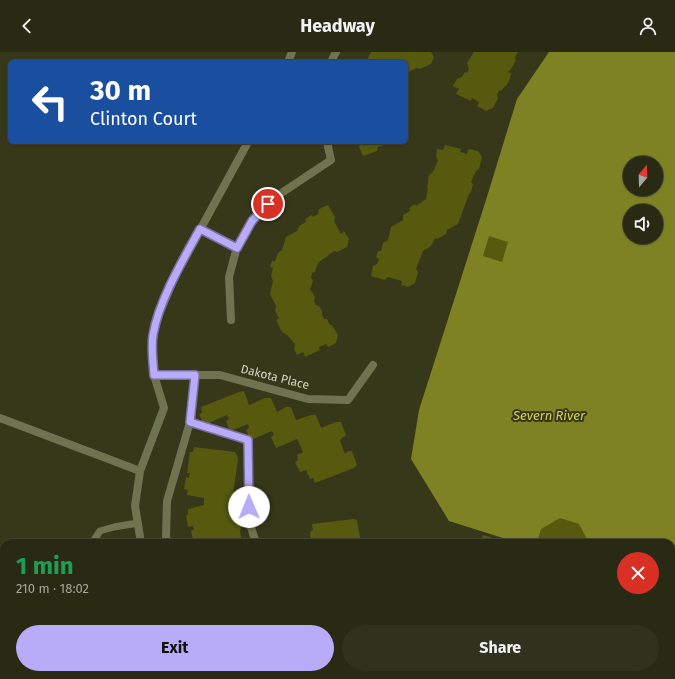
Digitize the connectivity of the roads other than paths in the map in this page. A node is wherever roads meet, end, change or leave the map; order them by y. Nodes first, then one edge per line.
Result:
1 (247, 144) edge
2 (327, 144) edge
3 (200, 229) junction
4 (237, 248) junction
5 (231, 320) dead end
6 (373, 366) dead end
7 (154, 375) junction
8 (195, 375) junction
9 (0, 418) edge
10 (190, 422) junction
11 (140, 471) junction
12 (138, 523) junction
13 (95, 539) edge
14 (140, 539) edge
15 (167, 539) edge
16 (255, 539) edge

1 - 3 street
2 - 4 street
3 - 4 street
3 - 7 street
4 - 5 street
6 - 8 street, Dakota Place
7 - 8 street, Dakota Place
7 - 11 street
8 - 10 street
9 - 11 street
10 - 15 street
10 - 16 street
11 - 12 street
12 - 13 lane
12 - 14 street

